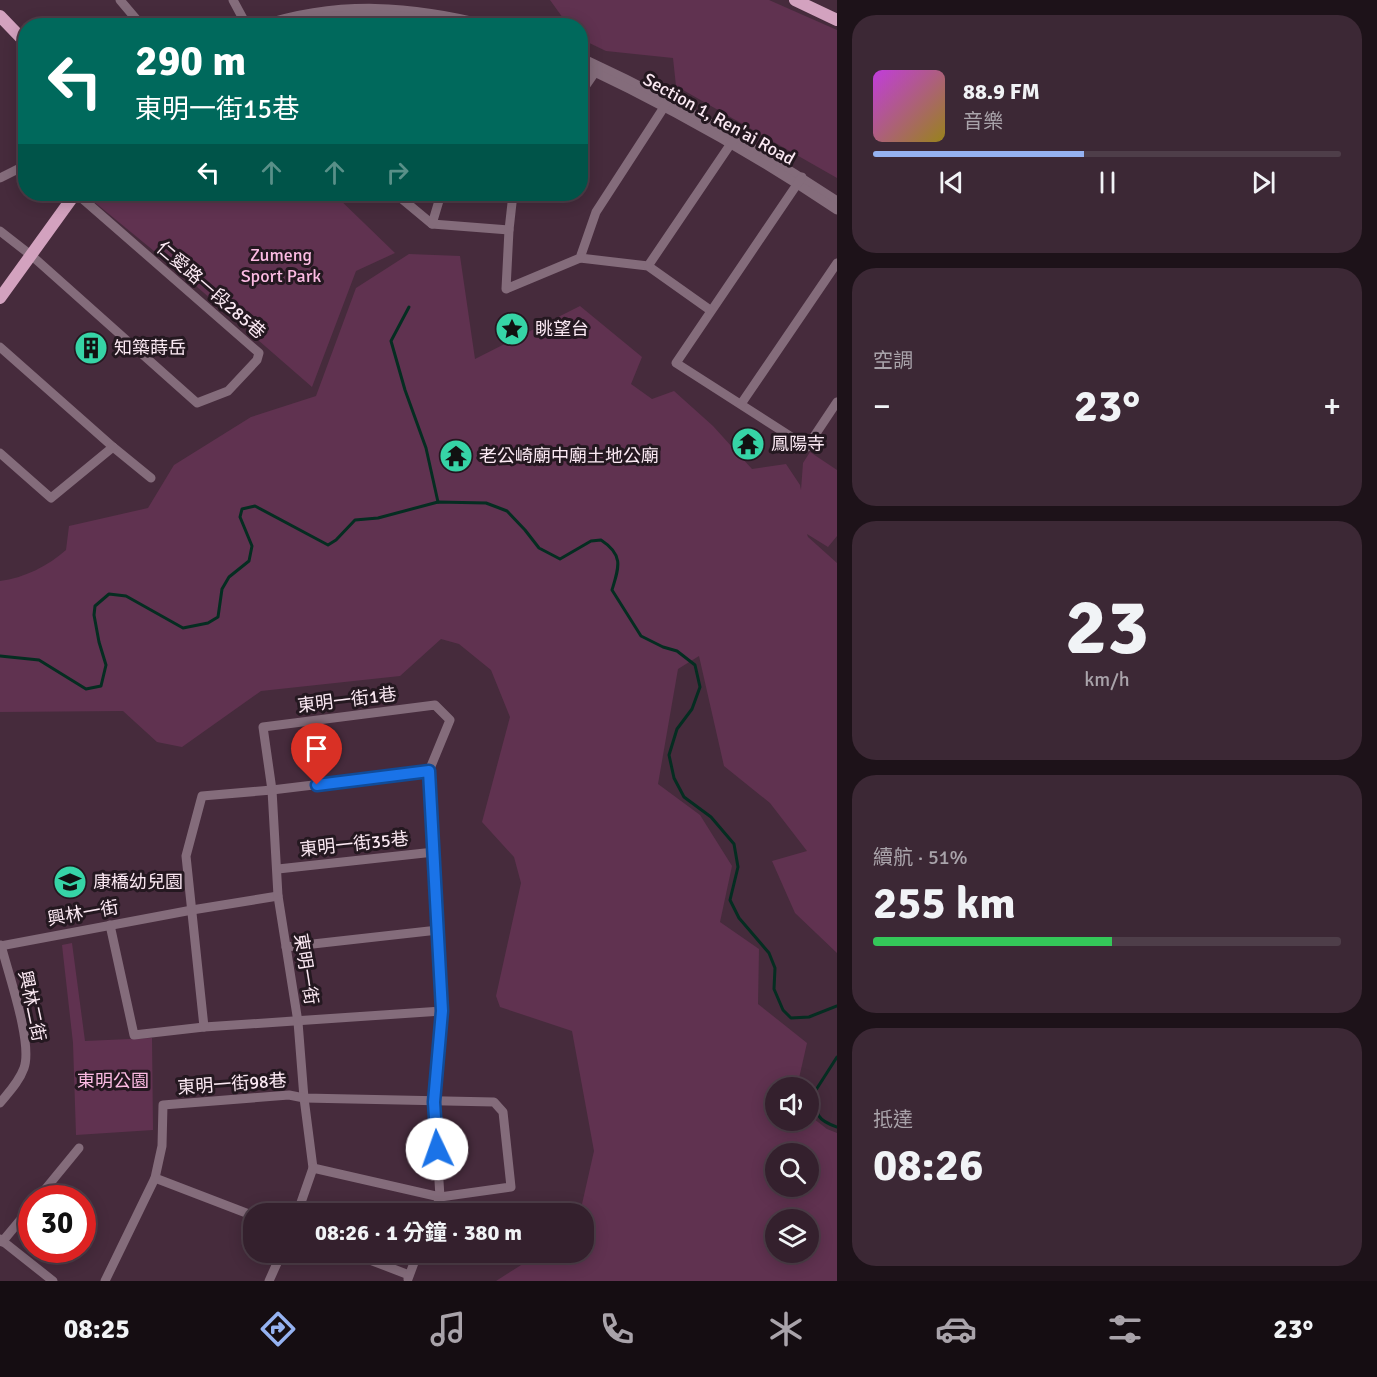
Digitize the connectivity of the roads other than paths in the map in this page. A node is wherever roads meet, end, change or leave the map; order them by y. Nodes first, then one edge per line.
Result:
1 (120, 0) edge
2 (233, 0) edge
3 (795, 0) edge
4 (0, 16) edge
5 (415, 17) edge
6 (135, 18) edge
7 (243, 18) edge
8 (285, 18) edge
9 (319, 18) edge
10 (837, 20) edge
11 (18, 35) edge
12 (588, 62) edge
13 (588, 67) edge
14 (598, 69) junction
15 (588, 83) edge
16 (666, 104) junction
17 (733, 141) junction
18 (18, 169) edge
19 (0, 178) edge
20 (800, 180) junction
21 (71, 201) edge
22 (84, 201) edge
23 (404, 201) edge
24 (439, 201) edge
25 (512, 201) edge
26 (837, 201) edge
27 (837, 210) edge
28 (432, 224) junction
29 (509, 230) junction
30 (0, 231) edge
31 (32, 256) junction
32 (580, 258) junction
33 (837, 263) edge
34 (648, 266) junction
35 (0, 298) edge
36 (710, 310) junction
37 (0, 347) edge
38 (837, 402) edge
39 (741, 404) junction
40 (113, 447) junction
41 (0, 453) edge
42 (152, 478) dead end
43 (263, 727) joint
44 (429, 771) junction
45 (272, 790) junction
46 (434, 852) junction
47 (278, 869) junction
48 (278, 896) junction
49 (192, 910) junction
50 (110, 925) junction
51 (438, 930) junction
52 (1, 945) edge
53 (286, 947) junction
54 (442, 1011) junction
55 (298, 1022) junction
56 (204, 1027) junction
57 (304, 1098) junction
58 (434, 1102) junction
59 (0, 1103) edge
60 (79, 1148) dead end
61 (313, 1168) junction
62 (155, 1178) junction
63 (49, 1185) edge
64 (440, 1197) junction
65 (301, 1203) edge
66 (438, 1203) edge
67 (243, 1212) edge
68 (18, 1222) edge
69 (1, 1241) edge
70 (277, 1263) edge
71 (375, 1263) edge
72 (414, 1263) edge
73 (408, 1278) edge
74 (53, 1281) edge
75 (105, 1281) edge
76 (269, 1281) edge

1 - 6 street
2 - 7 street
3 - 10 main road
4 - 11 main road
5 - 8 street
5 - 9 street
12 - 14 street, Section 1, Ren'ai Road
13 - 14 street, Section 1, Ren'ai Road
14 - 15 street
14 - 16 street, Section 1, Ren'ai Road
16 - 17 street, Section 1, Ren'ai Road
16 - 32 street
17 - 20 street, Section 1, Ren'ai Road
17 - 34 street
18 - 19 street
20 - 26 street, Section 1, Ren'ai Road
20 - 27 street, Section 1, Ren'ai Road
20 - 36 street
21 - 31 main road
22 - 31 street, 仁愛路一段285巷
23 - 28 street
24 - 28 street
25 - 29 street
28 - 29 street
29 - 32 street
30 - 31 street
31 - 35 main road
32 - 34 street
33 - 39 street
34 - 36 street
36 - 39 street
37 - 40 street
38 - 39 street
40 - 41 street
40 - 42 street
43 - 44 street, 東明一街1巷
43 - 45 street, 東明一街
44 - 45 street
44 - 46 street
45 - 47 street, 東明一街
45 - 49 street
46 - 47 street, 東明一街35巷
46 - 51 street
47 - 48 street, 東明一街
48 - 49 street, 興林一街
48 - 53 street, 東明一街
49 - 50 street, 興林一街
49 - 56 street
50 - 52 street, 興林一街
50 - 56 street
51 - 53 street
51 - 54 street
52 - 59 street, 興林二街
53 - 55 street, 東明一街
54 - 55 street
54 - 58 street
55 - 56 street
55 - 57 street, 東明一街
57 - 58 street
57 - 61 street, 東明一街
57 - 62 street, 東明一街98巷
58 - 64 street
58 - 64 street
60 - 63 street
61 - 64 street
61 - 65 street, 東明一街
62 - 67 street
62 - 75 street
64 - 66 street
68 - 69 street
69 - 74 street
70 - 76 street
71 - 73 street
72 - 73 street

